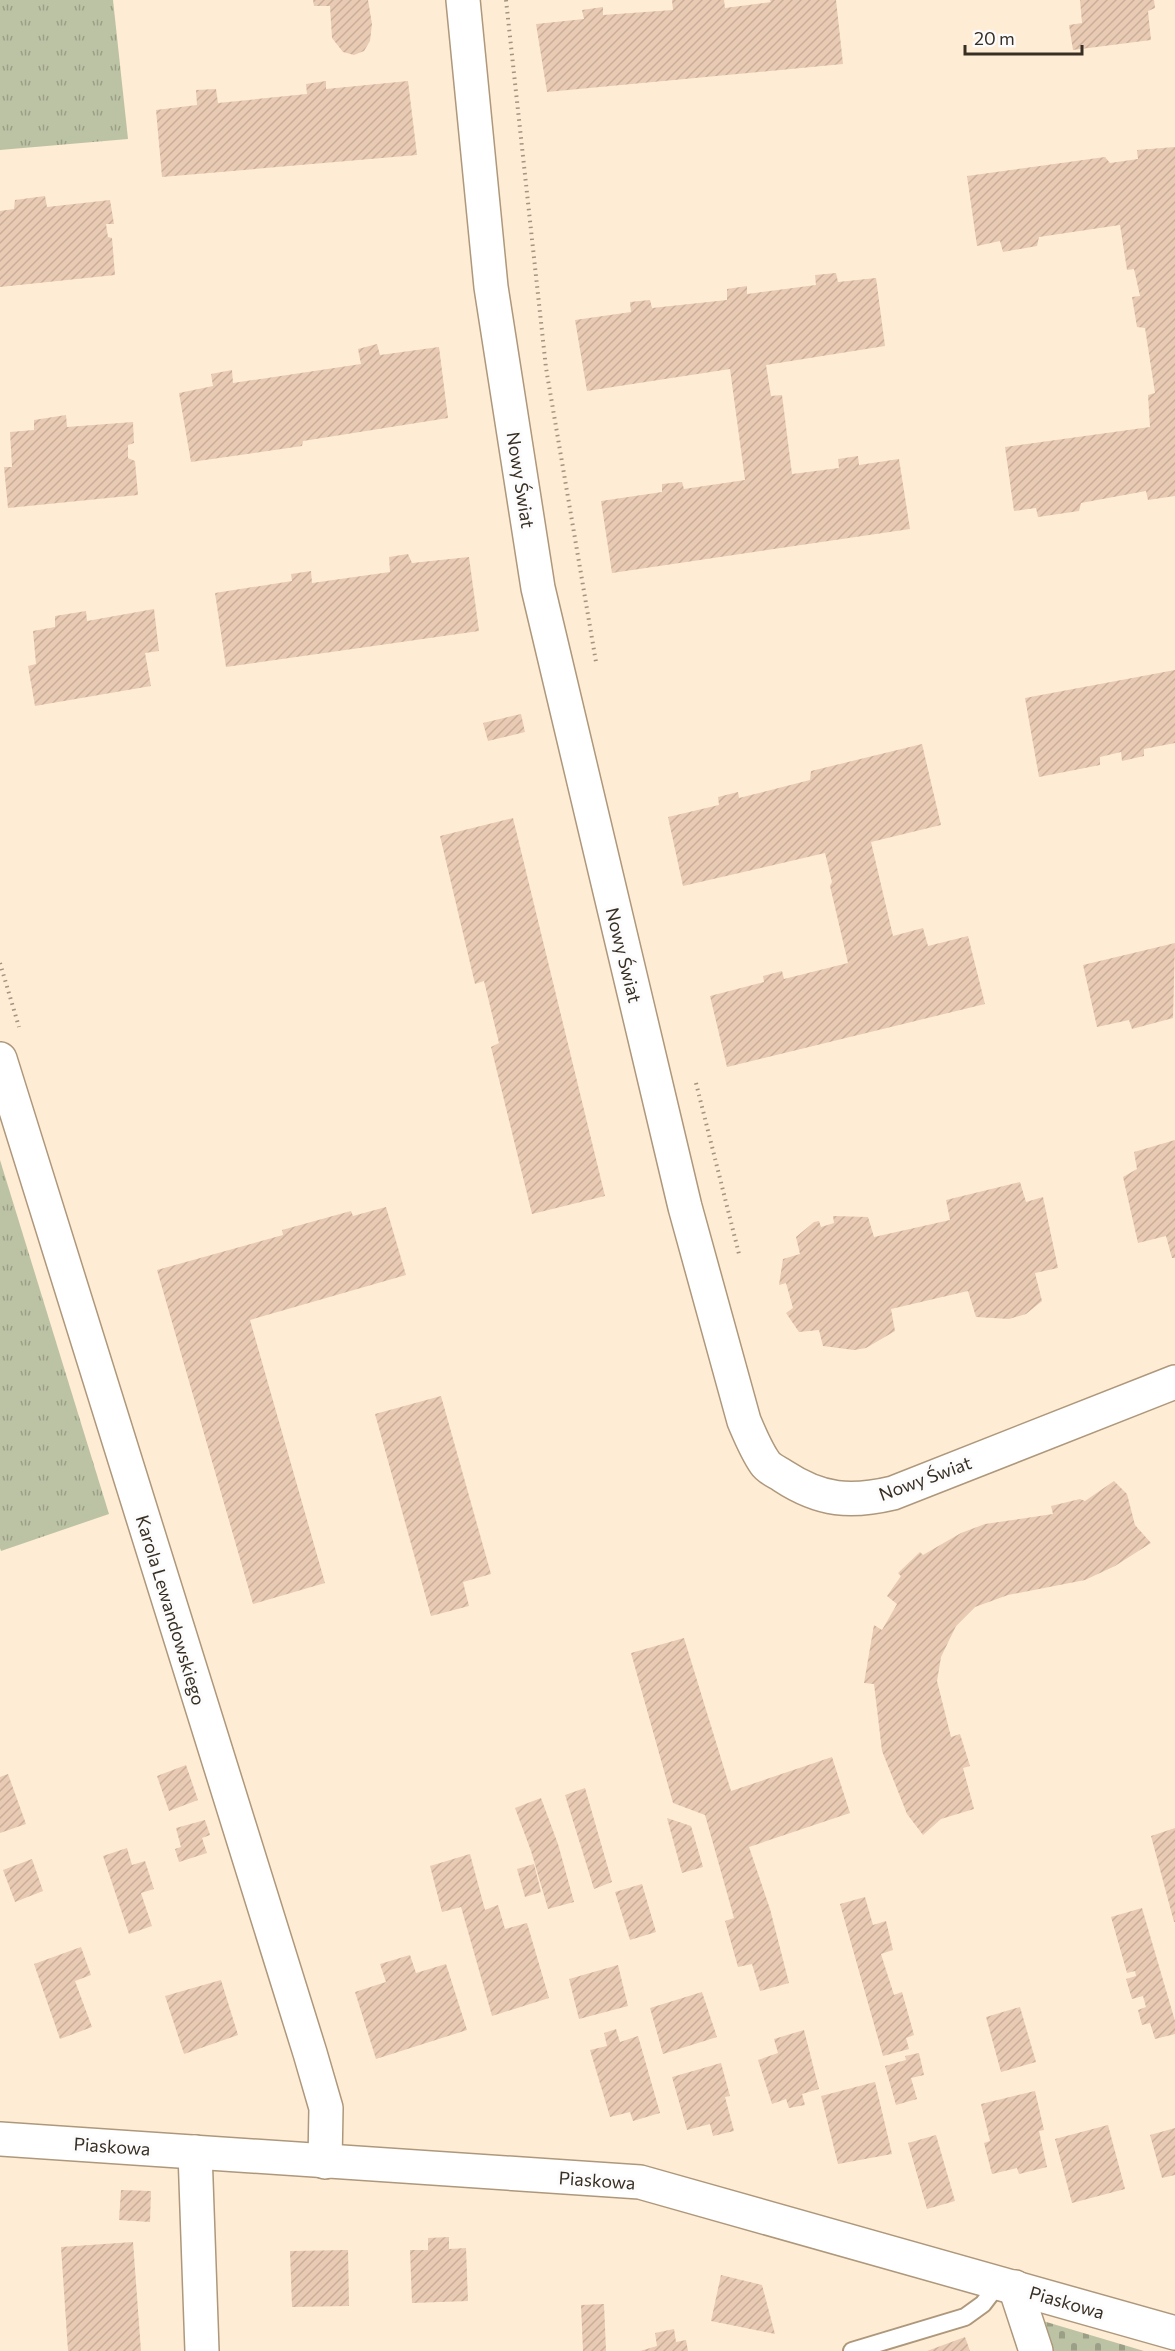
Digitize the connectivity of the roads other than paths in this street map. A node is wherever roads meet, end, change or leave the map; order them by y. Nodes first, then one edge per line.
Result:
1 (463, 0) edge
2 (0, 1059) edge
3 (1175, 1382) edge
4 (0, 2139) edge
5 (195, 2152) junction
6 (325, 2162) junction
7 (1007, 2285) junction
8 (1175, 2333) edge
9 (201, 2351) edge
10 (852, 2351) edge
11 (1036, 2351) edge

1 - 3 street, Nowy Świat
2 - 6 street, Karola Lewandowskiego
4 - 5 street, Piaskowa
5 - 6 street, Piaskowa
5 - 9 street
6 - 7 street, Piaskowa
7 - 8 street, Piaskowa
7 - 10 lane
7 - 11 street

